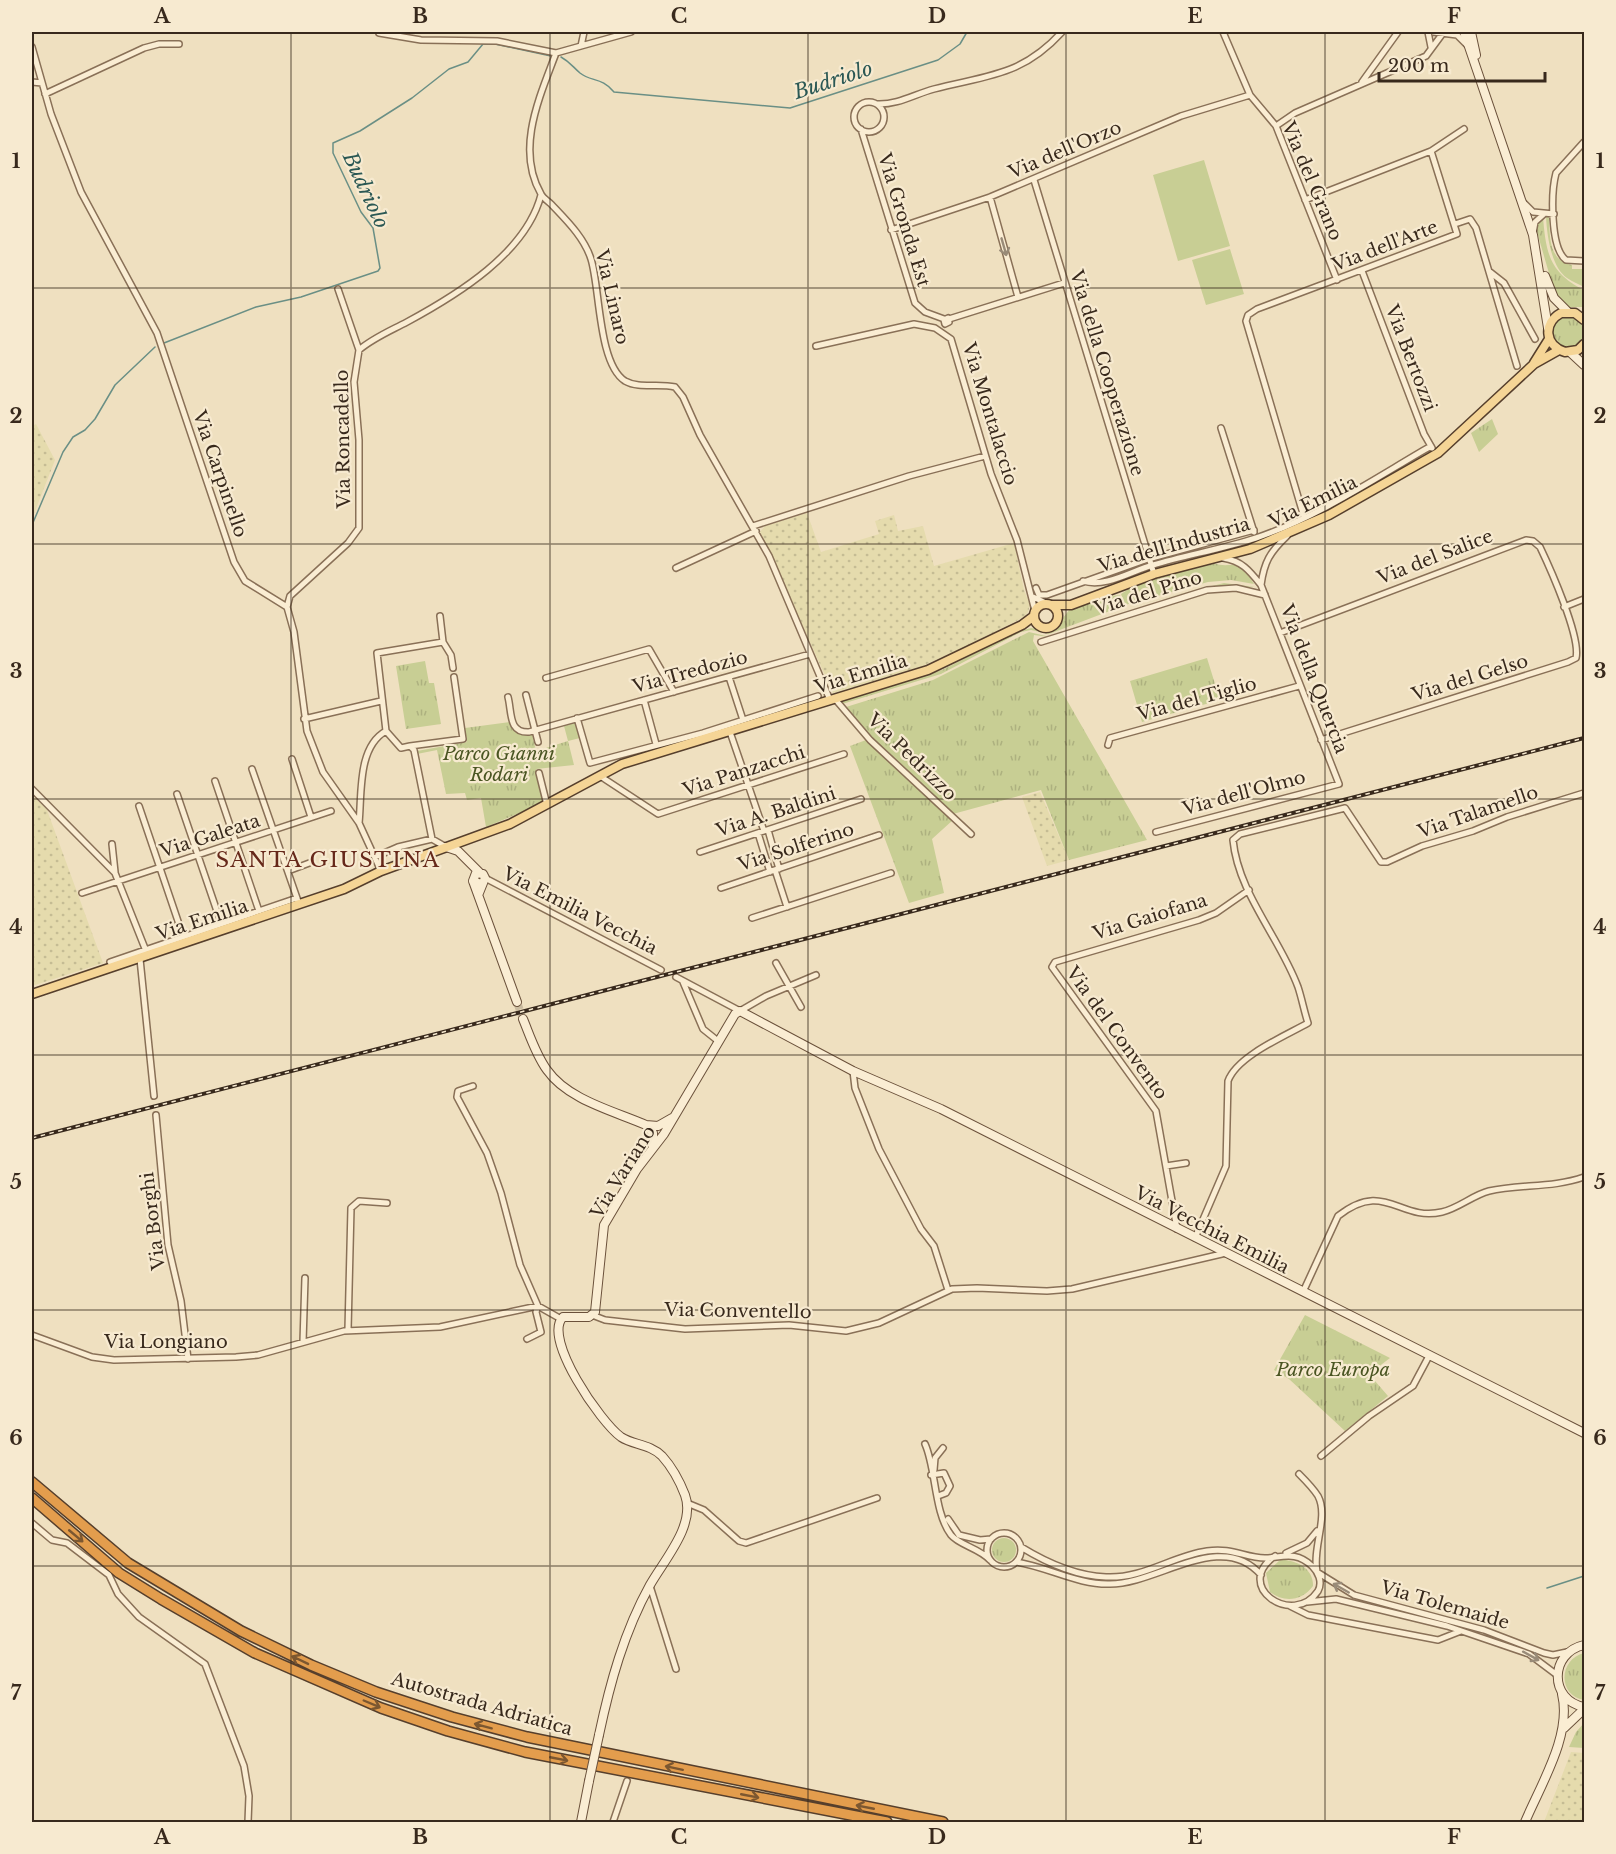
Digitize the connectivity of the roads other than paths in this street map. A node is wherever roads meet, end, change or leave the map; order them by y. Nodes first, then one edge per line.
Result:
1 (584, 32) edge
2 (631, 32) edge
3 (1062, 32) edge
4 (1223, 32) edge
5 (1398, 32) edge
6 (1428, 32) edge
7 (1433, 32) edge
8 (1446, 32) edge
9 (1464, 32) edge
10 (1471, 32) edge
11 (379, 33) edge
12 (179, 44) dead end
13 (581, 45) junction
14 (1468, 46) junction
15 (32, 47) edge
16 (1432, 48) junction
17 (555, 53) junction
18 (1479, 71) junction
19 (32, 82) edge
20 (42, 83) junction
21 (1361, 83) junction
22 (45, 94) junction
23 (1250, 95) junction
24 (895, 103) junction
25 (877, 104) junction
26 (884, 113) junction
27 (1276, 126) junction
28 (861, 129) junction
29 (1464, 129) dead end
30 (873, 131) junction
31 (1584, 142) edge
32 (866, 147) junction
33 (1431, 151) junction
34 (1034, 180) junction
35 (541, 195) junction
36 (990, 197) junction
37 (1305, 200) junction
38 (1522, 201) junction
39 (1544, 214) junction
40 (1554, 214) junction
41 (1455, 224) junction
42 (891, 230) junction
43 (1533, 235) junction
44 (1584, 261) edge
45 (1540, 264) junction
46 (1362, 271) junction
47 (1489, 271) junction
48 (1337, 280) junction
49 (1064, 283) junction
50 (338, 289) dead end
51 (1018, 297) junction
52 (1584, 309) edge
53 (1572, 312) junction
54 (1584, 320) edge
55 (947, 321) junction
56 (1548, 328) junction
57 (951, 339) junction
58 (1535, 339) dead end
59 (1549, 339) junction
60 (1584, 345) edge
61 (816, 346) dead end
62 (359, 350) junction
63 (1559, 350) junction
64 (1570, 352) junction
65 (1584, 359) edge
66 (1534, 364) junction
67 (1584, 365) edge
68 (1517, 366) dead end
69 (1221, 428) dead end
70 (1434, 450) junction
71 (985, 456) junction
72 (1363, 492) junction
73 (1304, 517) junction
74 (755, 528) junction
75 (1254, 530) junction
76 (1289, 534) junction
77 (1209, 542) junction
78 (1257, 542) junction
79 (1210, 550) junction
80 (1176, 551) junction
81 (1148, 558) junction
82 (1178, 558) junction
83 (1219, 558) junction
84 (676, 568) dead end
85 (1117, 569) junction
86 (1152, 570) junction
87 (1120, 576) junction
88 (1083, 581) junction
89 (1261, 585) junction
90 (1036, 588) dead end
91 (1265, 595) junction
92 (1033, 597) junction
93 (1584, 599) edge
94 (1050, 604) junction
95 (1071, 605) junction
96 (286, 607) junction
97 (1564, 607) junction
98 (1035, 613) junction
99 (440, 616) dead end
100 (1058, 620) junction
101 (1022, 626) junction
102 (1040, 626) junction
103 (1280, 633) junction
104 (443, 642) junction
105 (1041, 642) dead end
106 (810, 654) junction
107 (453, 668) dead end
108 (454, 677) dead end
109 (729, 677) junction
110 (546, 678) dead end
111 (1299, 686) junction
112 (675, 692) junction
113 (526, 695) dead end
114 (818, 696) dead end
115 (508, 697) dead end
116 (644, 700) junction
117 (832, 700) junction
118 (381, 701) junction
119 (578, 718) junction
120 (304, 719) junction
121 (743, 720) junction
122 (536, 730) junction
123 (386, 731) junction
124 (730, 732) junction
125 (704, 736) junction
126 (1322, 740) junction
127 (538, 742) dead end
128 (656, 744) junction
129 (1108, 745) dead end
130 (410, 746) junction
131 (844, 754) dead end
132 (292, 759) dead end
133 (621, 760) junction
134 (252, 769) dead end
135 (539, 773) dead end
136 (600, 776) junction
137 (215, 781) dead end
138 (1339, 784) joint
139 (748, 785) junction
140 (32, 789) edge
141 (1584, 793) edge
142 (177, 794) dead end
143 (861, 799) dead end
144 (547, 805) junction
145 (139, 806) dead end
146 (331, 812) dead end
147 (311, 817) junction
148 (359, 823) junction
149 (273, 830) junction
150 (763, 832) junction
151 (1156, 832) dead end
152 (971, 834) dead end
153 (879, 835) dead end
154 (432, 839) junction
155 (235, 843) junction
156 (112, 844) dead end
157 (446, 847) junction
158 (700, 852) dead end
159 (198, 855) junction
160 (375, 857) junction
161 (312, 862) dead end
162 (159, 868) junction
163 (775, 870) junction
164 (288, 871) junction
165 (381, 871) junction
166 (115, 873) junction
167 (891, 873) dead end
168 (478, 879) junction
169 (118, 882) junction
170 (722, 888) dead end
171 (1249, 890) junction
172 (82, 893) dead end
173 (298, 902) junction
174 (787, 906) junction
175 (259, 911) junction
176 (752, 918) dead end
177 (221, 923) junction
178 (183, 936) junction
179 (144, 954) junction
180 (110, 962) dead end
181 (1055, 962) joint
182 (776, 963) dead end
183 (661, 970) dead end
184 (816, 975) dead end
185 (676, 977) dead end
186 (683, 981) junction
187 (789, 986) junction
188 (32, 994) edge
189 (517, 1002) tunnel mouth
190 (801, 1007) dead end
191 (740, 1011) junction
192 (523, 1018) tunnel mouth
193 (718, 1041) junction
194 (854, 1071) junction
195 (472, 1086) dead end
196 (154, 1096) dead end
197 (156, 1115) dead end
198 (673, 1118) junction
199 (655, 1129) junction
200 (664, 1134) junction
201 (653, 1148) junction
202 (1186, 1163) dead end
203 (1166, 1166) junction
204 (1584, 1177) edge
205 (387, 1203) dead end
206 (1177, 1228) junction
207 (1196, 1238) junction
208 (1226, 1253) junction
209 (305, 1278) dead end
210 (948, 1290) junction
211 (1303, 1292) junction
212 (538, 1306) junction
213 (592, 1315) junction
214 (561, 1319) junction
215 (348, 1330) junction
216 (32, 1335) edge
217 (527, 1339) dead end
218 (303, 1342) junction
219 (1429, 1356) junction
220 (188, 1359) junction
221 (1584, 1433) edge
222 (925, 1444) dead end
223 (943, 1448) dead end
224 (1321, 1456) dead end
225 (933, 1474) junction
226 (1299, 1474) dead end
227 (32, 1482) edge
228 (939, 1496) junction
229 (32, 1498) edge
230 (878, 1498) dead end
231 (687, 1503) junction
232 (32, 1523) edge
233 (1321, 1525) junction
234 (991, 1539) junction
235 (1021, 1547) junction
236 (1283, 1554) junction
237 (1275, 1556) junction
238 (990, 1560) junction
239 (1016, 1562) junction
240 (1317, 1572) junction
241 (1261, 1575) junction
242 (650, 1586) junction
243 (643, 1600) junction
244 (654, 1602) junction
245 (1304, 1602) junction
246 (1289, 1605) junction
247 (1462, 1631) junction
248 (1584, 1645) edge
249 (1569, 1652) junction
250 (676, 1669) dead end
251 (1557, 1675) junction
252 (1562, 1694) junction
253 (1584, 1708) edge
254 (1564, 1728) junction
255 (627, 1781) dead end
256 (248, 1822) edge
257 (581, 1822) edge
258 (613, 1822) edge
259 (887, 1822) edge
260 (943, 1822) edge
261 (1525, 1822) edge

1 - 13 street
2 - 13 street
3 - 24 street, Via Gronda Est
4 - 23 street, Via del Grano
5 - 21 street
6 - 16 street
7 - 8 street
8 - 14 street
8 - 16 street
9 - 14 street
10 - 18 street
11 - 17 street
12 - 22 street
13 - 17 street
14 - 18 street
15 - 20 street, Via Carpinello
16 - 21 street
17 - 35 street, Via Linaro
18 - 38 street
19 - 20 street
20 - 22 street, Via Carpinello
21 - 27 street
22 - 96 street, Via Carpinello
23 - 27 street, Via del Grano
23 - 34 street, Via dell'Orzo
24 - 25 street, Via Gronda Est
24 - 26 street, Via Gronda Est
25 - 26 street
25 - 28 street, Via Gronda Est
26 - 30 street, Via Gronda Est
27 - 37 street, Via del Grano
28 - 30 street, Via Gronda Est
28 - 32 street, Via Gronda Est
29 - 33 street
30 - 32 street, Via Gronda Est
31 - 40 street
32 - 42 street, Via Gronda Est
33 - 37 street
33 - 41 street, Via dell'Arte
34 - 36 street, Via dell'Orzo
34 - 49 street, Via della Cooperazione
35 - 62 street, Via Roncadello
35 - 74 street, Via Linaro
36 - 42 street, Via dell'Orzo
36 -> 51 street
37 - 48 street, Via del Grano
38 - 39 street
38 - 43 street
39 - 40 street
39 - 43 street
40 - 44 street
41 - 46 street, Via dell'Arte
41 - 47 street
42 - 55 street, Via Gronda Est
43 - 45 street
45 - 53 street
45 - 56 street
46 - 48 street, Via dell'Arte
46 - 70 street, Via Bertozzi
47 - 58 street
47 - 68 street
48 - 73 street, Via dell'Arte
49 - 51 street
49 - 81 street, Via della Cooperazione
50 - 62 street, Via Roncadello
51 - 55 street
52 - 53 main road
53 - 54 main road
53 - 56 main road
55 - 57 street
56 - 59 main road
57 - 61 street, Via Montalaccio
57 - 71 street, Via Montalaccio
59 - 63 main road
59 - 66 main road, Via Emilia
60 - 64 main road
60 - 65 street
62 - 96 street, Via Roncadello
63 - 64 main road
63 - 66 main road, Via Emilia
64 - 67 street
66 - 70 main road, Via Emilia
69 - 75 street
70 - 72 main road, Via Emilia
71 - 74 street
71 - 92 street, Via Montalaccio
72 - 73 street, Via dell'Industria
72 - 76 main road, Via Emilia
73 - 78 street, Via dell'Industria
74 - 84 street
74 - 106 street, Via Linaro
75 - 77 street, Via dell'Industria
75 - 78 street
76 - 78 main road, Via Emilia
76 - 89 street
77 - 79 street
77 - 80 street, Via dell'Industria
78 - 79 street, Via dell'Industria
78 - 83 main road, Via Emilia
79 - 82 street, Via dell'Industria
80 - 81 street, Via dell'Industria
80 - 82 street
81 - 85 street, Via dell'Industria
81 - 86 street, Via della Cooperazione
82 - 86 street, Via dell'Industria
83 - 86 main road, Via Emilia
83 - 89 street, Via della Quercia
85 - 87 street
85 - 88 street, Via dell'Industria
86 - 87 street, Via dell'Industria
86 - 95 main road, Via Emilia
87 - 88 street, Via dell'Industria
88 - 90 street, Via dell'Industria
89 - 91 street, Via della Quercia
91 - 103 street, Via della Quercia
91 - 105 street, Via del Pino
92 - 94 street
92 - 98 street, Via Montalaccio
93 - 97 street
94 - 95 main road, Via Emilia
94 - 98 main road, Via Emilia
94 - 100 main road
95 - 100 main road, Via Emilia
96 - 120 street
97 - 103 street, Via del Salice
97 - 126 street, Via del Gelso
98 - 101 main road, Via Emilia
98 - 102 main road
99 - 104 street
100 - 102 main road, Via Emilia
101 - 102 main road, Via Emilia
101 - 117 main road, Via Emilia
103 - 111 street, Via della Quercia
104 - 107 street
104 - 118 street
106 - 109 street, Via Tredozio
106 - 117 street, Via Linaro
108 - 130 street
109 - 112 street, Via Tredozio
109 - 121 street
110 - 112 street
111 - 126 street, Via della Quercia
111 - 129 street, Via del Tiglio
112 - 116 street, Via Tredozio
113 - 122 street
114 - 121 street, Via Emilia
115 - 122 street
116 - 119 street, Via Tredozio
116 - 128 street
117 - 124 main road, Via Emilia
117 - 152 street, Via Pedrizzo
118 - 120 street
118 - 123 street
119 - 122 street, Via Tredozio
119 - 133 street
120 - 148 street
121 - 125 street, Via Emilia
122 - 127 street
123 - 130 street
123 - 148 street
124 - 125 main road, Via Emilia
124 - 139 street
125 - 128 street, Via Emilia
125 - 133 main road, Via Emilia
126 - 138 street, Via della Quercia
128 - 133 street, Via Emilia
130 - 154 street
131 - 139 street, Via Panzacchi
132 - 147 street
133 - 136 main road, Via Emilia
134 - 149 street
135 - 144 street
136 - 139 street, Via Panzacchi
136 - 144 main road, Via Emilia
137 - 155 street
138 - 151 street, Via dell'Olmo
139 - 150 street
140 - 166 street
141 - 171 street, Via Talamello
142 - 159 street
143 - 150 street, Via A. Baldini
144 - 157 main road, Via Emilia
145 - 162 street
146 - 147 street, Via Galeata
147 - 149 street, Via Galeata
148 - 160 street
149 - 155 street, Via Galeata
149 - 164 street
150 - 158 street, Via A. Baldini
150 - 163 street
150 - 163 street
153 - 163 street, Via Solferino
154 - 157 street
154 - 160 street
155 - 159 street, Via Galeata
155 - 175 street
156 - 166 street
157 - 165 main road, Via Emilia
157 - 168 street, Via Emilia Vecchia
159 - 162 street, Via Galeata
159 - 177 street
160 - 165 street
161 - 164 street
162 - 169 street, Via Galeata
162 - 178 street
163 - 170 street, Via Solferino
163 - 174 street
164 - 173 street
165 - 173 main road, Via Emilia
166 - 169 street
167 - 174 street
168 - 183 street, Via Emilia Vecchia
168 - 189 street
169 - 172 street, Via Galeata
169 - 179 street
171 - 181 street, Via Gaiofana
171 - 207 street
173 - 175 street, Via Emilia
173 - 179 main road, Via Emilia
174 - 176 street
175 - 177 street, Via Emilia
177 - 178 street, Via Emilia
178 - 179 street, Via Emilia
179 - 180 street, Via Emilia
179 - 188 main road, Via Emilia
179 - 196 street
181 - 203 street, Via del Convento
182 - 187 street
184 - 187 street
185 - 186 street
186 - 191 street
186 - 193 street
187 - 190 street
187 - 191 street
191 - 193 street, Via Variano
191 - 194 street, Via Vecchia Emilia
192 - 199 street
193 - 198 street, Via Variano
194 - 206 street, Via Vecchia Emilia
194 - 210 street
195 - 212 street
197 - 220 street, Via Borghi
198 - 199 street
198 - 200 street, Via Variano
199 - 200 street
199 - 201 street
200 - 201 street, Via Variano
201 - 213 street, Via Variano
202 - 203 street
203 - 206 street, Via del Convento
204 - 211 street
205 - 215 street
206 - 207 street, Via Vecchia Emilia
207 - 208 street, Via Vecchia Emilia
208 - 210 street, Via Conventello
208 - 211 street, Via Vecchia Emilia
209 - 218 street
210 - 213 street, Via Conventello
211 - 219 street, Via Vecchia Emilia
212 - 214 street
212 - 215 street, Via Longiano
212 - 217 street
213 - 214 street
214 - 231 street
215 - 218 street, Via Longiano
216 - 220 street, Via Longiano
218 - 220 street, Via Longiano
219 - 221 street, Via Vecchia Emilia
219 - 224 street
222 - 225 street
223 - 225 street
225 - 228 street
225 - 228 street
226 - 233 street
260 -> 227 highway, Autostrada Adriatica
228 - 234 street
228 - 238 street
229 -> 259 highway, Autostrada Adriatica
230 - 231 street
231 - 242 street
232 - 256 street
233 - 236 street
233 - 240 street
234 - 235 street
234 - 238 street
235 - 237 street
235 - 239 street
236 - 237 street
236 - 240 street, Via Tolemaide
237 - 241 street
238 - 239 street
239 - 241 street
240 - 245 street
249 -> 240 street, Via Tolemaide
241 - 246 street
242 - 243 street
242 - 244 street
243 - 244 street
243 - 257 street, bridge
244 - 250 street
245 - 246 street, Via Tolemaide
245 - 247 street, Via Tolemaide
246 - 247 street
247 -> 251 street, Via Tolemaide
248 - 249 street, Via Tolemaide
249 - 251 street
251 - 252 street
252 - 253 street
252 - 254 street
253 - 254 street
254 - 261 street
255 - 258 street

